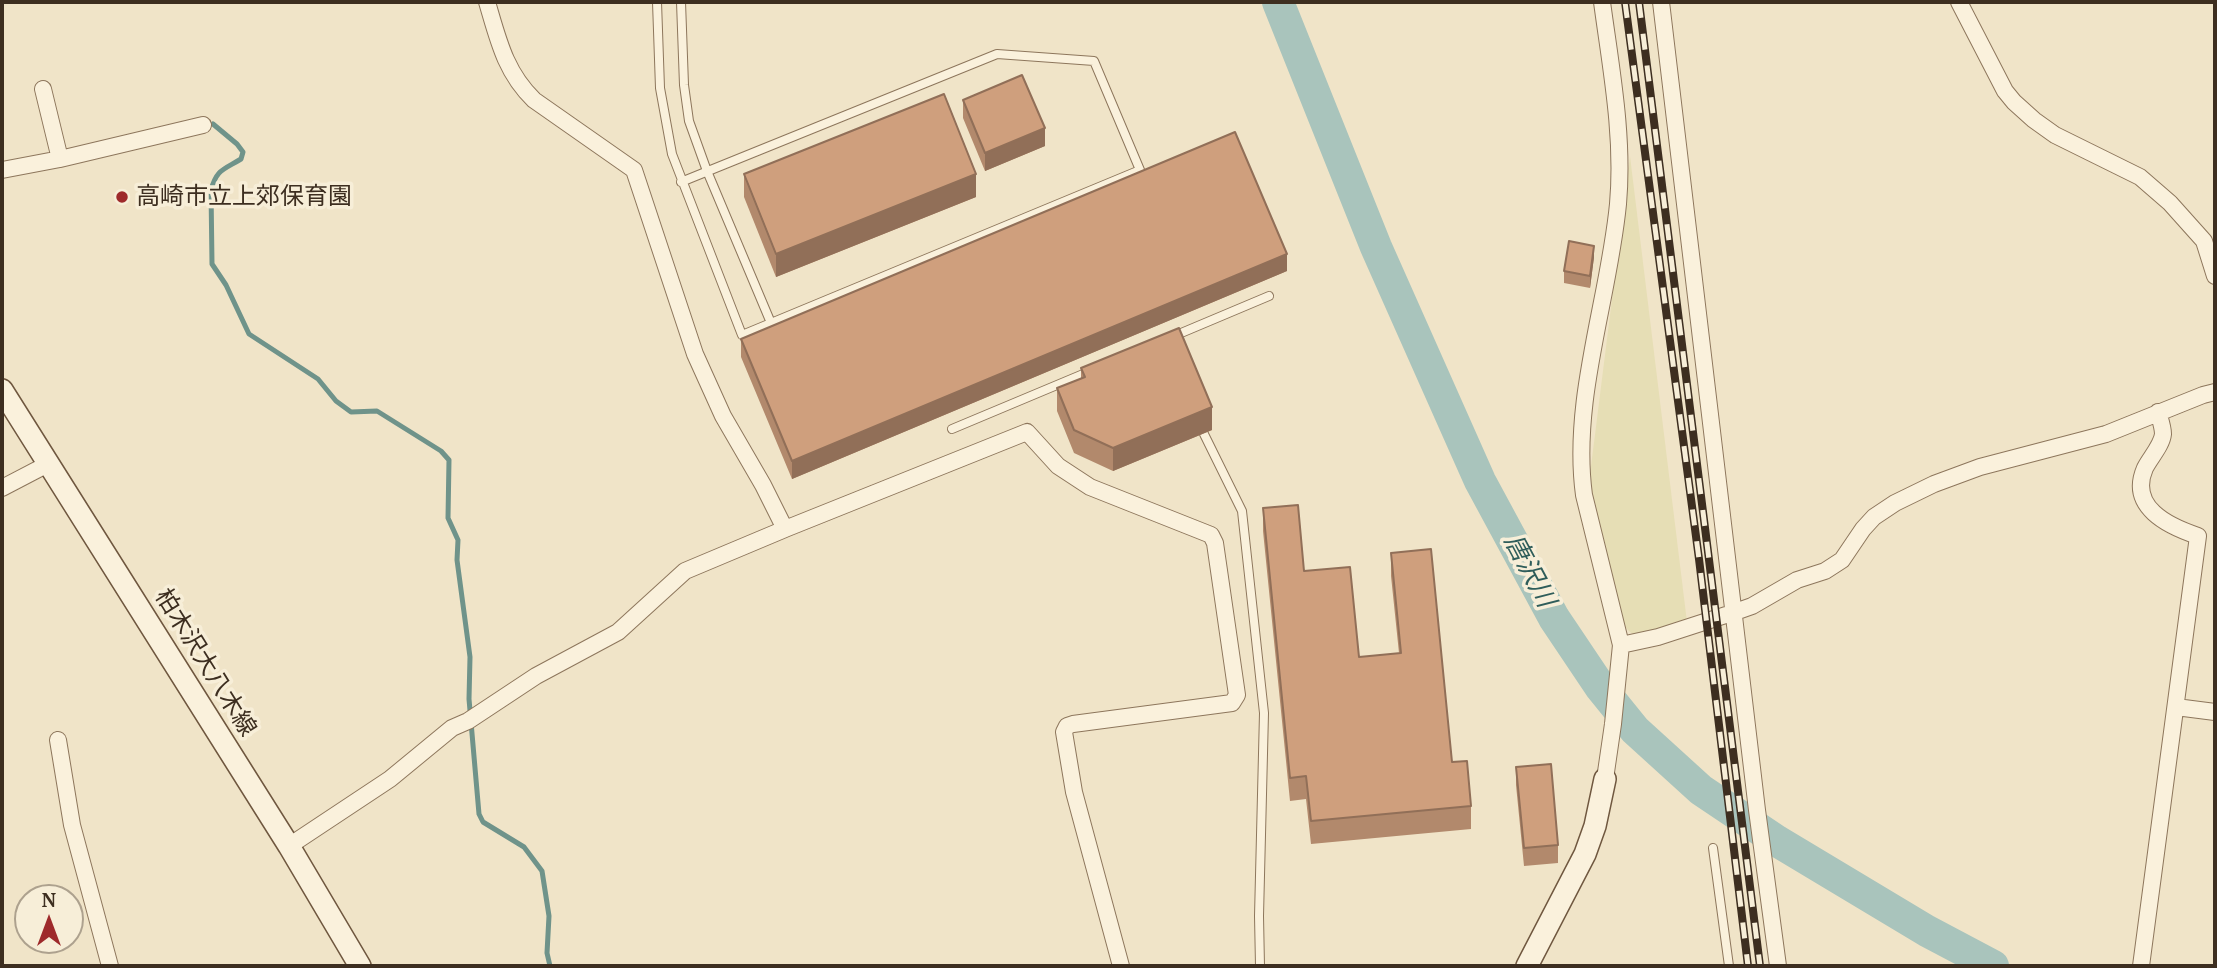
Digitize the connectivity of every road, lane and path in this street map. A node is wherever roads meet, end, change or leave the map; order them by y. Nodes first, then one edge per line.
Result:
1 (486, 2) edge
2 (657, 2) edge
3 (681, 2) edge
4 (1602, 2) edge
5 (1661, 2) edge
6 (1959, 2) edge
7 (43, 89) dead end
8 (203, 125) dead end
9 (60, 159) junction
10 (2, 170) edge
11 (707, 171) junction
12 (681, 182) junction
13 (2215, 276) edge
14 (1269, 296) dead end
15 (771, 323) junction
16 (1171, 337) edge
17 (1098, 368) edge
18 (2, 390) edge
19 (2215, 392) edge
20 (2158, 412) junction
21 (952, 429) dead end
22 (1204, 434) dead end
23 (48, 464) junction
24 (2, 488) edge
25 (785, 529) junction
26 (1735, 612) junction
27 (1621, 645) junction
28 (2176, 707) junction
29 (2215, 712) edge
30 (58, 740) dead end
31 (1605, 779) joint
32 (289, 846) junction
33 (1713, 848) dead end
34 (110, 966) edge
35 (360, 966) edge
36 (1121, 966) edge
37 (1260, 966) edge
38 (1527, 966) edge
39 (1729, 966) edge
40 (1779, 966) edge
41 (2141, 966) edge

1 - 25 street
2 - 12 lane
3 - 11 lane
4 - 27 street
5 - 26 street
6 - 13 street
7 - 9 street
8 - 9 street
9 - 10 street
11 - 12 lane
11 - 15 lane
11 - 15 lane
12 - 15 lane
14 - 16 lane
17 - 21 lane
18 - 23 main road, 柏木沢大八木線
19 - 20 street
20 - 26 street
20 - 28 street
22 - 37 lane
23 - 24 street
23 - 32 main road, 柏木沢大八木線
25 - 32 street
25 - 36 street
26 - 27 street
26 - 40 street
27 - 31 street
28 - 29 street
28 - 41 street
30 - 34 street
31 - 38 main road
32 - 35 main road, 柏木沢大八木線
33 - 39 lane

